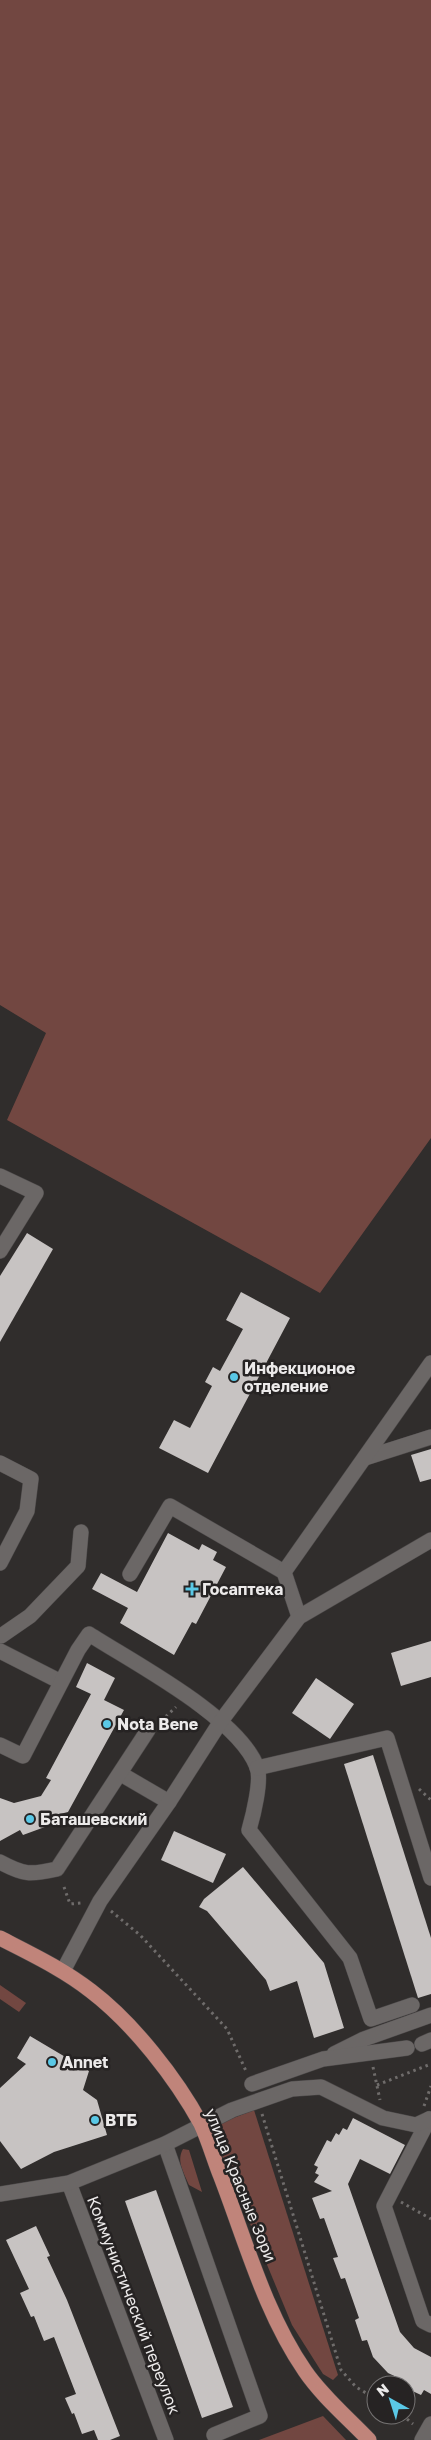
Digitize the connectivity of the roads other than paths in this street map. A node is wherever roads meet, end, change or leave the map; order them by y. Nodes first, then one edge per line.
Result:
1 (0, 1176) edge
2 (0, 1251) edge
3 (431, 1363) edge
4 (431, 1437) edge
5 (365, 1458) junction
6 (0, 1463) edge
7 (81, 1532) dead end
8 (431, 1540) edge
9 (0, 1563) edge
10 (284, 1572) junction
11 (130, 1574) dead end
12 (299, 1617) junction
13 (0, 1637) edge
14 (0, 1651) edge
15 (61, 1682) junction
16 (221, 1721) junction
17 (148, 1730) road end
18 (0, 1744) edge
19 (257, 1768) junction
20 (121, 1774) junction
21 (169, 1802) junction
22 (0, 1862) edge
23 (431, 1878) edge
24 (0, 1938) edge
25 (63, 1971) junction
26 (412, 2005) dead end
27 (431, 2015) edge
28 (407, 2048) dead end
29 (323, 2059) junction
30 (252, 2084) dead end
31 (430, 2120) edge
32 (201, 2126) junction
33 (165, 2144) junction
34 (69, 2183) junction
35 (0, 2194) edge
36 (431, 2325) edge
37 (431, 2424) edge
38 (214, 2435) dead end
39 (166, 2440) edge
40 (369, 2440) edge
41 (422, 2440) edge

1 - 2 street
3 - 5 street
4 - 5 street
5 - 10 street
6 - 9 street
7 - 13 street
8 - 12 street
10 - 11 street
10 - 12 street
12 - 16 street
14 - 15 street
15 - 16 street
15 - 18 street
16 - 19 street
16 - 21 street
17 - 20 street
19 - 23 street
19 - 26 street
20 - 21 street
20 - 22 street
21 - 25 street
24 - 25 main road, улица Красные Зори
25 - 32 main road, улица Красные Зори
27 - 29 street
28 - 29 street
29 - 30 street
31 - 32 street
31 - 36 street
32 - 33 street
32 - 40 main road, улица Красные Зори
33 - 34 street
33 - 38 street
34 - 35 street
34 - 39 street, Коммунистический переулок
37 - 41 street

